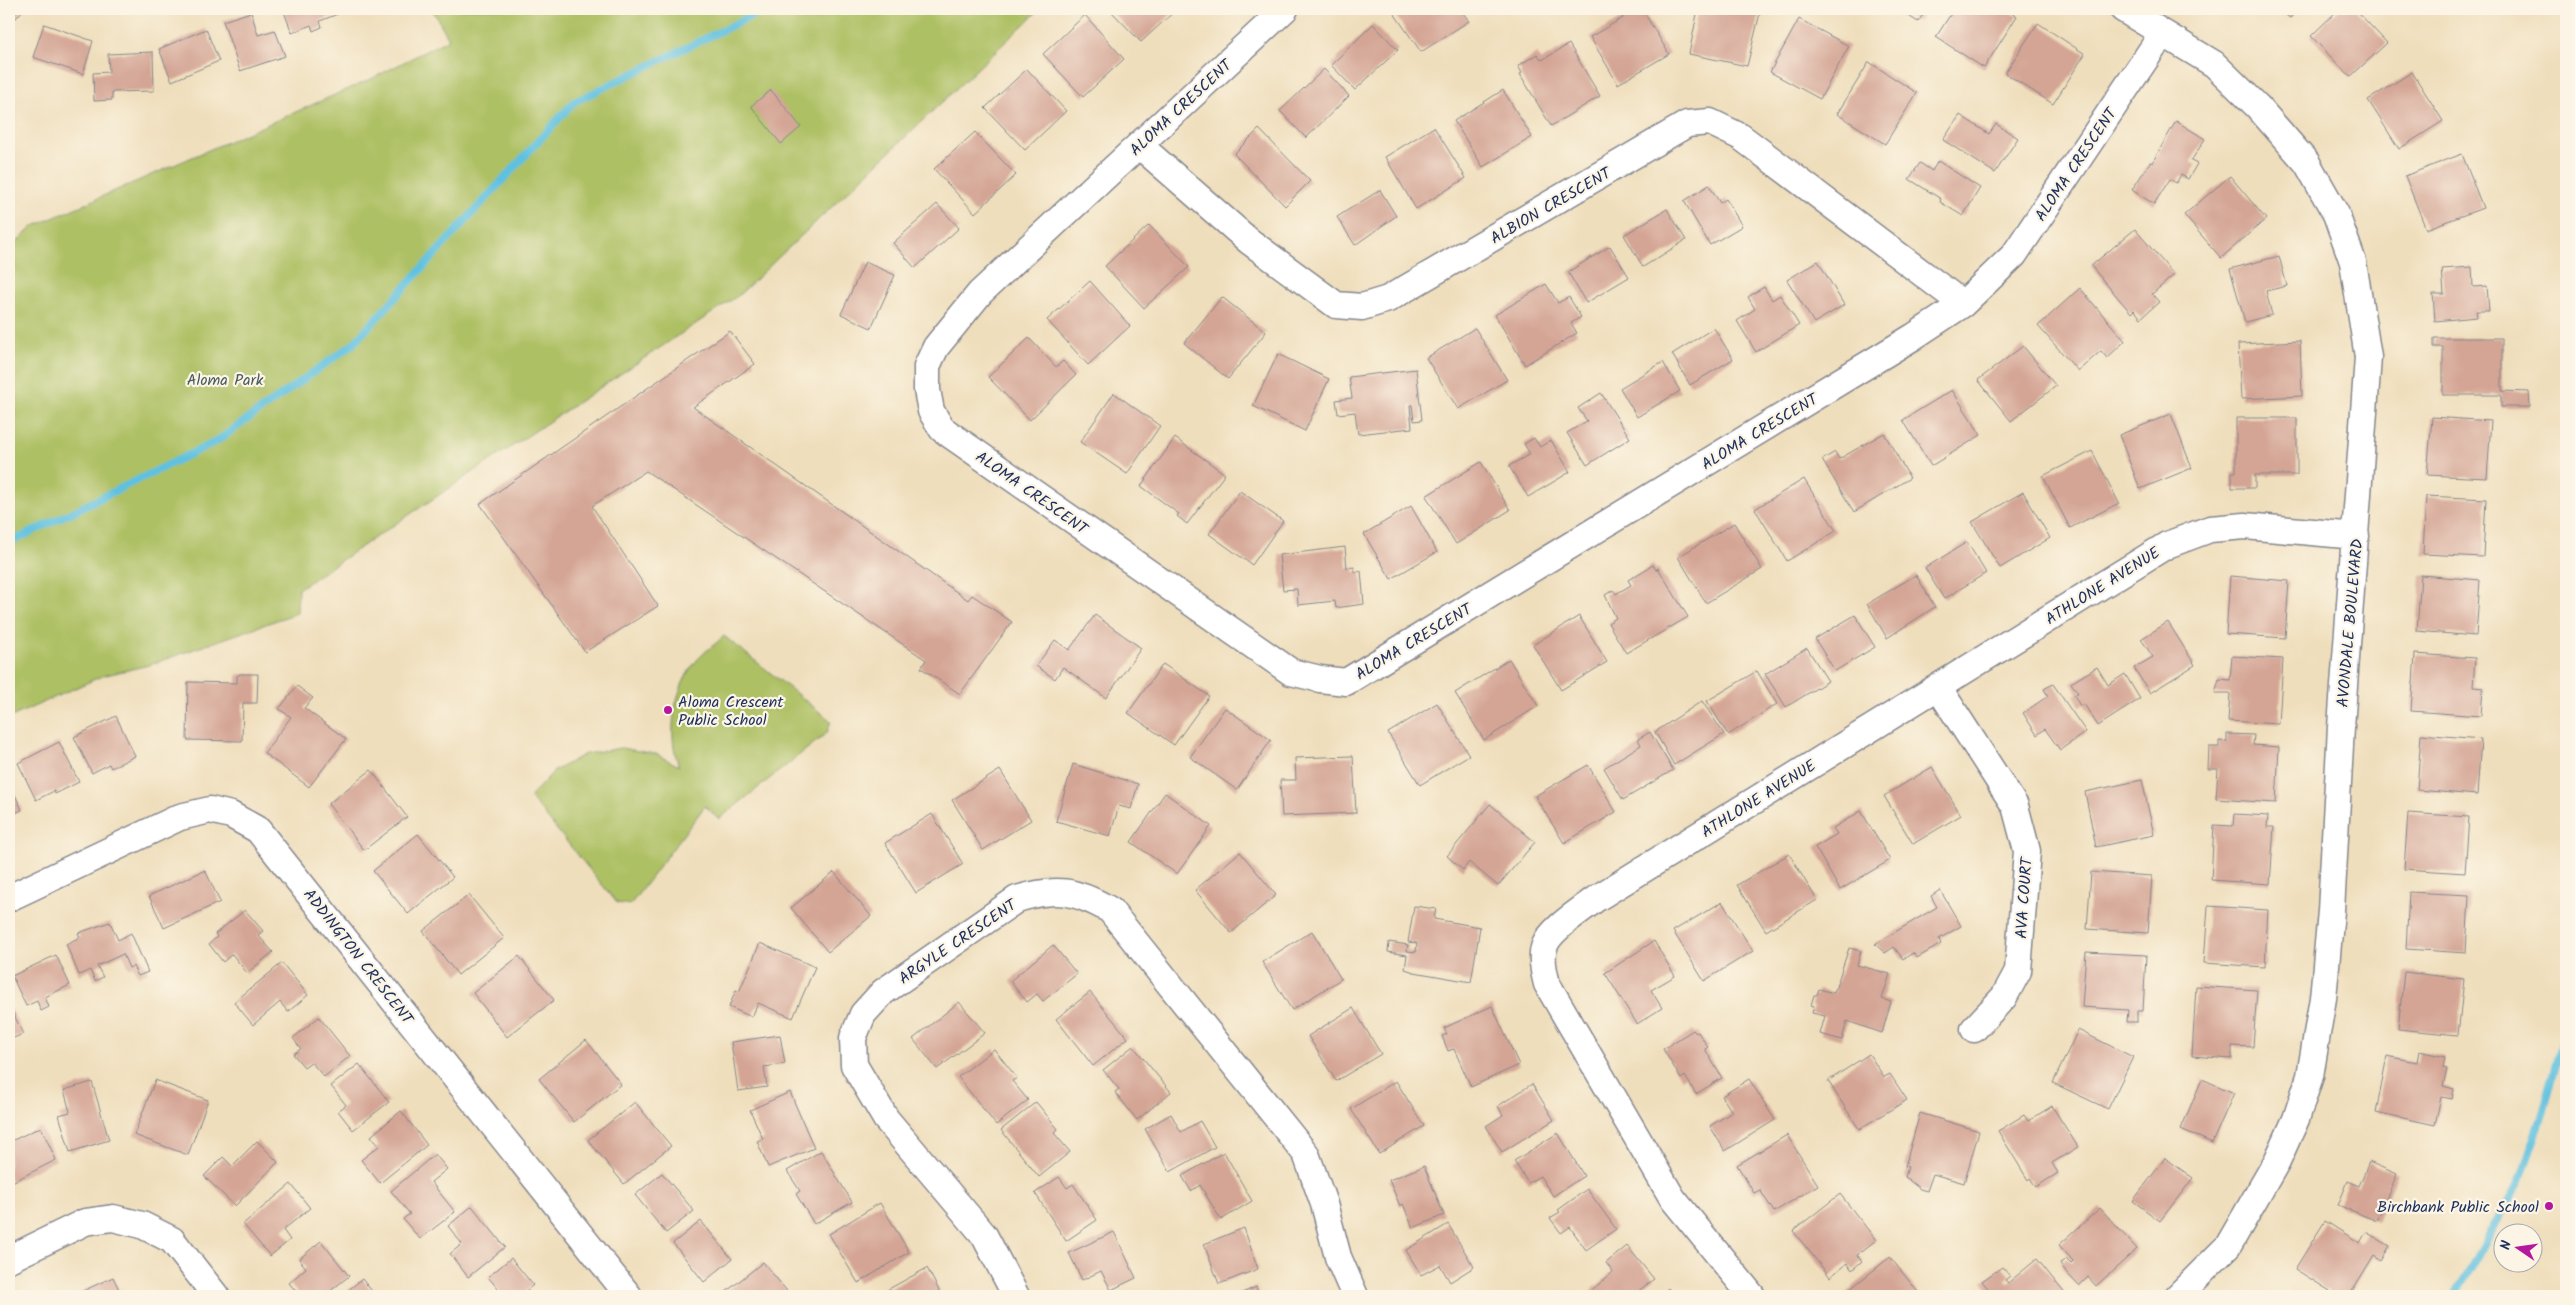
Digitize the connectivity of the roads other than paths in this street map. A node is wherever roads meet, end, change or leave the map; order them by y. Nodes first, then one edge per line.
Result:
1 (1285, 9) edge
2 (2123, 9) edge
3 (2163, 33) junction
4 (1139, 145) junction
5 (1964, 304) junction
6 (2356, 536) junction
7 (1938, 687) junction
8 (9, 898) edge
9 (1974, 1029) dead end
10 (9, 1259) edge
11 (216, 1296) edge
12 (628, 1296) edge
13 (1016, 1296) edge
14 (1356, 1296) edge
15 (1752, 1296) edge
16 (2178, 1296) edge

1 - 4 street, ALOMA CRESCENT
2 - 3 street, AVONDALE BOULEVARD
3 - 5 street, ALOMA CRESCENT
3 - 6 street, AVONDALE BOULEVARD
4 - 5 street, ALBION CRESCENT
4 - 5 street, ALOMA CRESCENT
6 - 7 street, ATHLONE AVENUE
6 - 16 street, AVONDALE BOULEVARD
7 - 9 street, AVA COURT
7 - 15 street, ATHLONE AVENUE
8 - 12 street, ADDINGTON CRESCENT
10 - 11 street
13 - 14 street, ARGYLE CRESCENT

